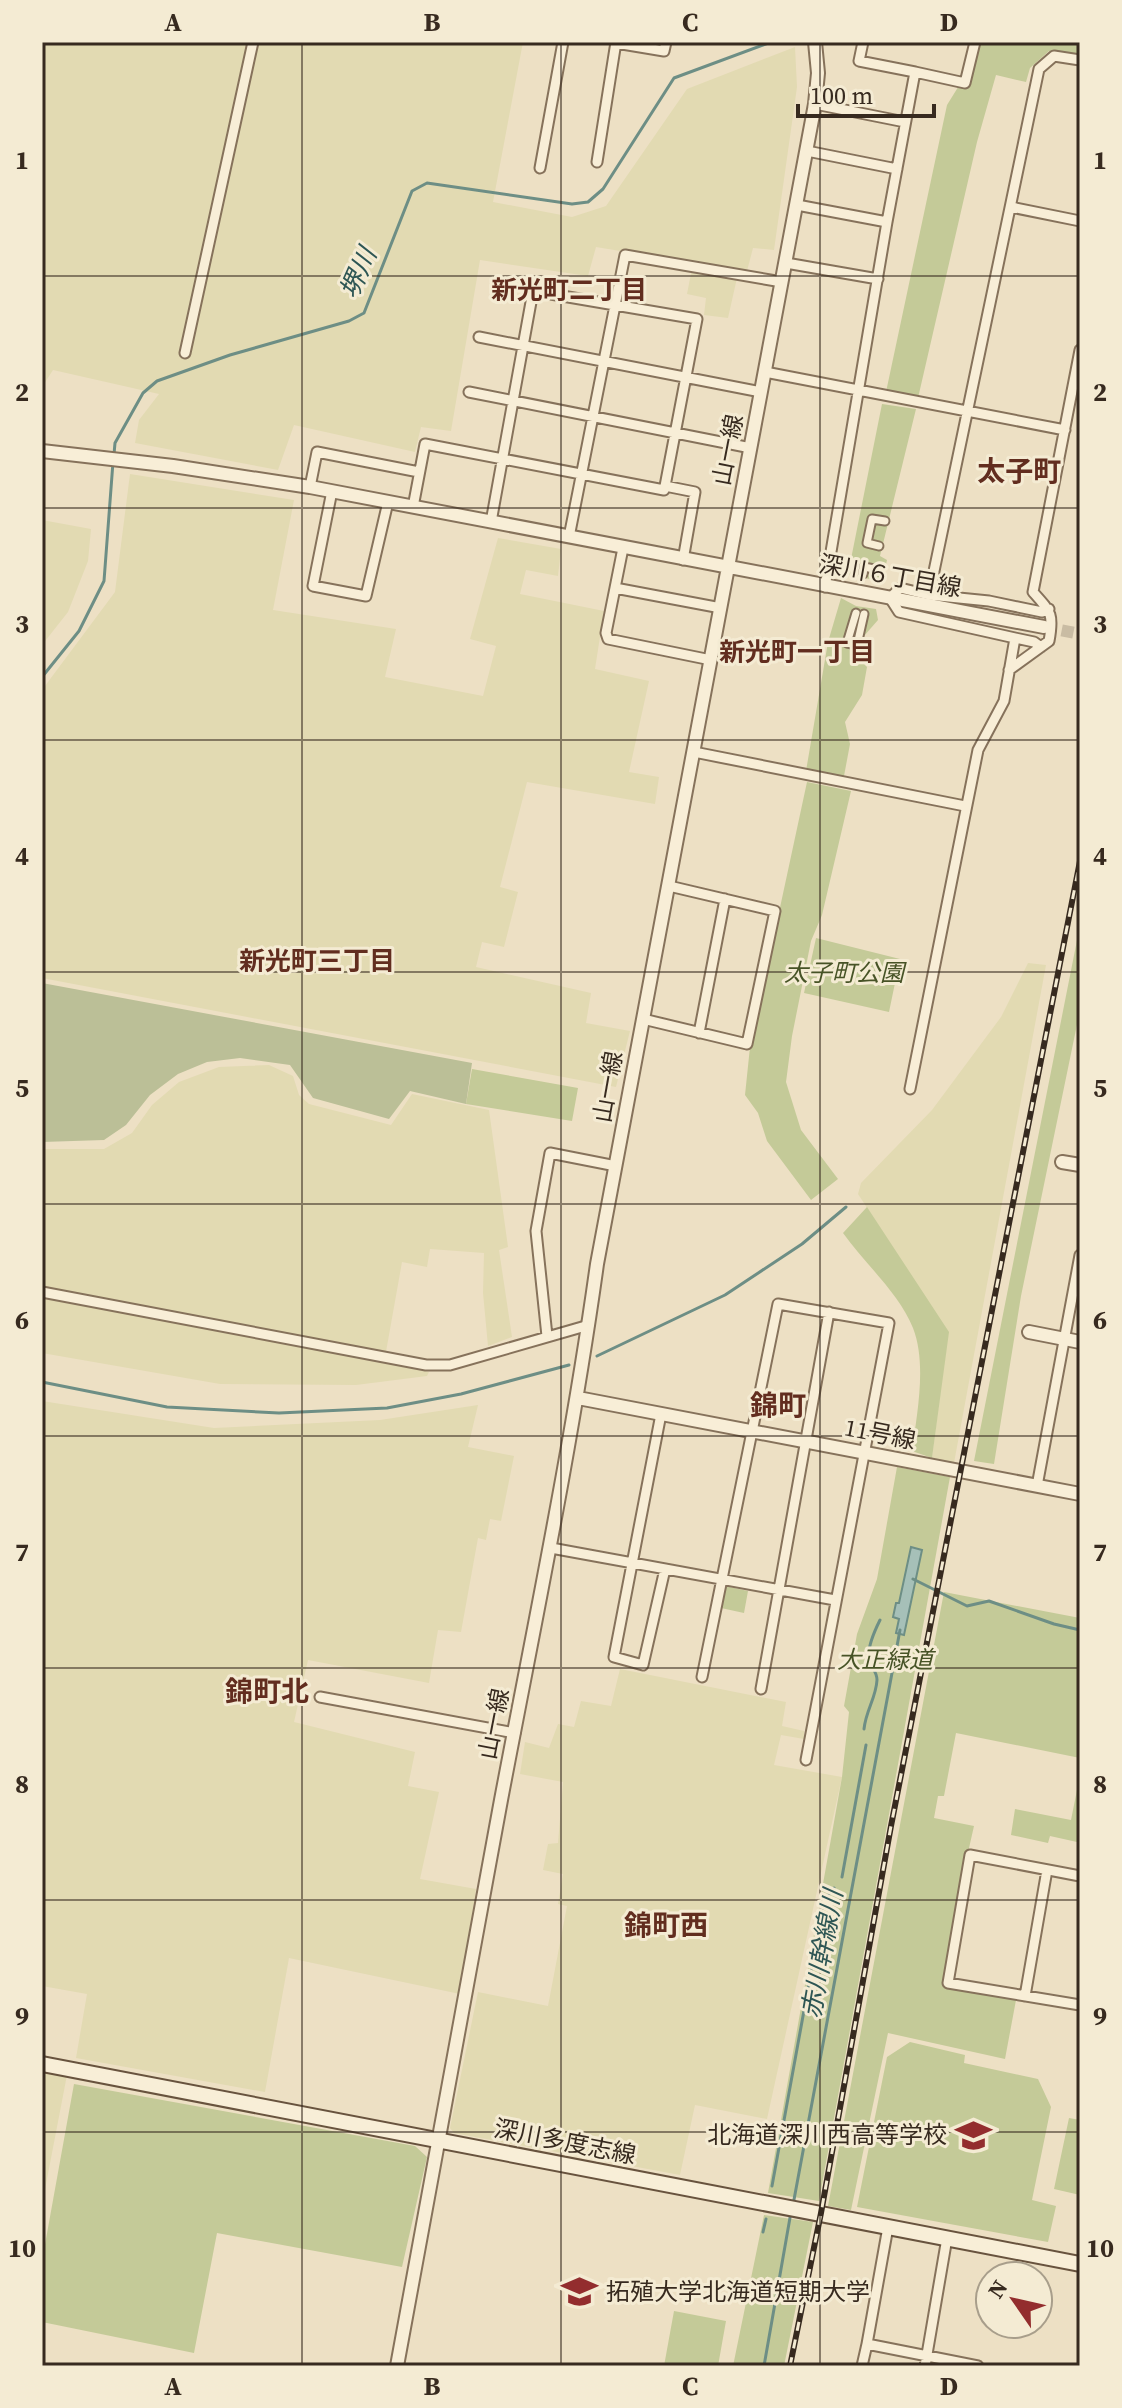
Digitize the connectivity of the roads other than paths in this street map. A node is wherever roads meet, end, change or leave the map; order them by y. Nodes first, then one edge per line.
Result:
1 (253, 42) edge
2 (563, 42) edge
3 (616, 42) edge
4 (666, 42) edge
5 (815, 42) edge
6 (863, 42) edge
7 (975, 42) edge
8 (1080, 60) edge
9 (915, 72) junction
10 (815, 104) junction
11 (905, 122) junction
12 (807, 151) junction
13 (597, 162) dead end
14 (540, 168) dead end
15 (897, 169) junction
16 (797, 205) junction
17 (1011, 207) junction
18 (1080, 221) edge
19 (887, 222) junction
20 (786, 263) junction
21 (878, 279) junction
22 (782, 282) junction
23 (615, 306) junction
24 (479, 337) dead end
25 (525, 346) junction
26 (1080, 350) edge
27 (185, 353) dead end
28 (604, 361) junction
29 (765, 372) junction
30 (685, 377) junction
31 (860, 391) junction
32 (469, 392) dead end
33 (761, 392) junction
34 (514, 402) junction
35 (967, 411) junction
36 (594, 418) junction
37 (1065, 430) junction
38 (675, 434) junction
39 (751, 448) junction
40 (42, 451) edge
41 (503, 461) junction
42 (419, 472) junction
43 (582, 474) junction
44 (665, 486) junction
45 (310, 487) junction
46 (332, 491) junction
47 (388, 502) junction
48 (413, 507) junction
49 (885, 521) dead end
50 (491, 522) junction
51 (569, 537) junction
52 (879, 546) dead end
53 (623, 548) junction
54 (683, 560) junction
55 (728, 569) junction
56 (874, 569) dead end
57 (863, 574) dead end
58 (825, 587) junction
59 (615, 588) junction
60 (929, 595) junction
61 (890, 598) junction
62 (721, 608) junction
63 (1049, 609) junction
64 (1044, 627) tunnel mouth
65 (1015, 638) junction
66 (1041, 647) junction
67 (711, 660) junction
68 (1009, 670) junction
69 (694, 752) junction
70 (965, 806) junction
71 (669, 886) junction
72 (725, 899) junction
73 (643, 1019) junction
74 (699, 1033) junction
75 (910, 1089) dead end
76 (1062, 1162) dead end
77 (1080, 1165) edge
78 (616, 1166) junction
79 (1080, 1255) edge
80 (42, 1292) edge
81 (829, 1312) junction
82 (589, 1325) junction
83 (1029, 1332) dead end
84 (547, 1336) junction
85 (1065, 1339) junction
86 (1080, 1342) edge
87 (578, 1398) junction
88 (661, 1414) junction
89 (752, 1432) junction
90 (807, 1443) junction
91 (864, 1453) junction
92 (1037, 1486) junction
93 (1080, 1494) edge
94 (551, 1548) junction
95 (634, 1563) junction
96 (665, 1569) junction
97 (722, 1580) junction
98 (778, 1591) junction
99 (835, 1600) junction
100 (702, 1677) dead end
101 (761, 1689) dead end
102 (320, 1697) dead end
103 (515, 1733) junction
104 (806, 1760) dead end
105 (1047, 1870) junction
106 (1080, 1876) edge
107 (1025, 1996) junction
108 (1080, 2005) edge
109 (42, 2064) edge
110 (439, 2140) junction
111 (888, 2227) junction
112 (947, 2238) junction
113 (1080, 2264) edge
114 (867, 2344) junction
115 (926, 2361) edge
116 (397, 2366) edge
117 (862, 2366) edge
118 (978, 2366) edge

1 - 27 street
2 - 14 street
3 - 4 street
3 - 13 street
5 - 10 street, 山一線
6 - 9 street
7 - 9 street
8 - 17 street
9 - 11 street
10 - 11 street
10 - 12 street, 山一線
11 - 15 street
12 - 15 street
12 - 16 street, 山一線
15 - 19 street
16 - 19 street
16 - 20 street, 山一線
17 - 18 street
17 - 35 street
19 - 21 street
20 - 21 street
20 - 22 street, 山一線
21 - 31 street
22 - 23 street
22 - 29 street, 山一線
23 - 25 street
23 - 28 street
23 - 30 street
24 - 25 street
25 - 28 street
25 - 34 street
26 - 37 street
28 - 30 street
28 - 36 street
29 - 31 street
29 - 33 street, 山一線
30 - 33 street
30 - 38 street
31 - 35 street
31 - 58 street
32 - 34 street
33 - 39 street, 山一線
34 - 36 street
34 - 41 street
35 - 37 street
35 - 60 street
36 - 38 street
36 - 43 street
37 - 63 street
38 - 39 street
38 - 44 street
39 - 55 street, 山一線
40 - 45 street, 深川６丁目線
41 - 42 street
41 - 43 street
41 - 50 street
42 - 45 street
42 - 48 street
43 - 44 street
43 - 51 street
44 - 54 street
45 - 46 street, 深川６丁目線
46 - 47 street, 深川６丁目線
46 - 47 street
47 - 48 street, 深川６丁目線
48 - 50 street, 深川６丁目線
49 - 52 street
50 - 51 street, 深川６丁目線
51 - 53 street, 深川６丁目線
53 - 54 street, 深川６丁目線
53 - 59 street
54 - 55 street, 深川６丁目線
55 - 58 street, 深川６丁目線
55 - 62 street, 山一線
56 - 57 street
58 - 61 street, 深川６丁目線
59 - 62 street
59 - 67 street
60 - 61 street
60 - 63 street
61 - 64 street, 深川６丁目線
61 - 65 street
62 - 67 street, 山一線
63 - 66 street
65 - 66 street
65 - 68 street
66 - 68 street
67 - 69 street, 山一線
68 - 70 street
69 - 70 street
69 - 71 street, 山一線
70 - 75 street
71 - 72 street
71 - 73 street, 山一線
72 - 74 street
72 - 74 street
73 - 74 street
73 - 78 street, 山一線
76 - 77 street
78 - 82 street, 山一線
78 - 84 street
79 - 85 street
80 - 84 street
81 - 89 street
81 - 90 street
81 - 91 street
82 - 84 street
82 - 87 street, 山一線
83 - 85 street
85 - 86 street
85 - 92 street
87 - 88 street, 11号線
87 - 94 street, 山一線
88 - 89 street, 11号線
88 - 95 street
89 - 90 street, 11号線
89 - 97 street
90 - 91 street, 11号線
90 - 98 street
91 - 92 street, 11号線
91 - 99 street
92 - 93 street, 11号線
94 - 95 street
94 - 103 street, 山一線
95 - 96 street
95 - 96 street
96 - 97 street
97 - 98 street
97 - 100 street
98 - 99 street
98 - 101 street
99 - 104 street
102 - 103 street
103 - 110 street, 山一線
105 - 106 street
105 - 107 street
105 - 107 street
107 - 108 street
109 - 110 main road, 深川多度志線
110 - 111 main road, 深川多度志線
110 - 116 street, 山一線
111 - 112 main road, 深川多度志線
111 - 114 street
112 - 113 main road, 深川多度志線
112 - 115 street
114 - 115 street
114 - 117 street
115 - 118 street

